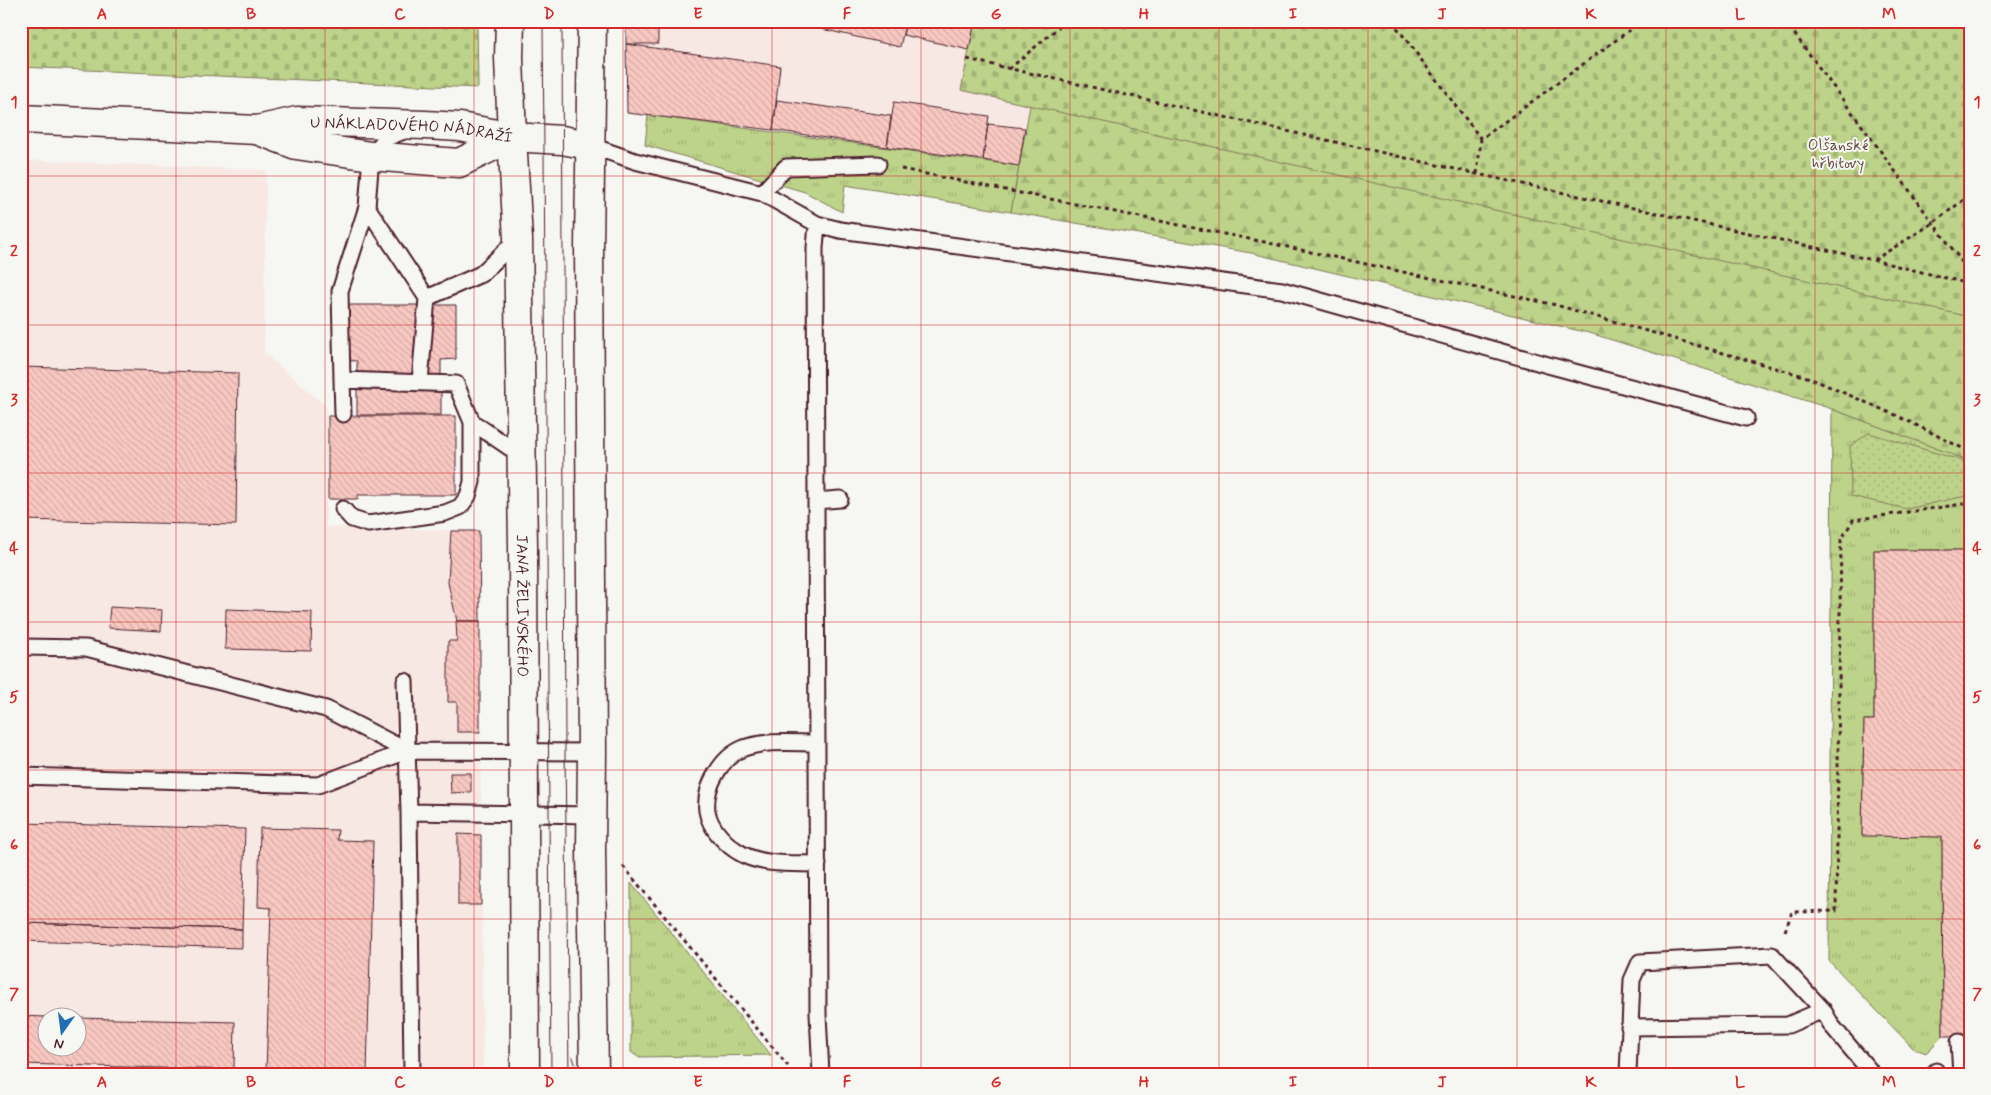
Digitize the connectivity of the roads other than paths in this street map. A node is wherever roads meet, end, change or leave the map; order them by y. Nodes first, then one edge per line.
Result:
1 (510, 21) edge
2 (592, 21) edge
3 (21, 119) edge
4 (425, 124) junction
5 (257, 130) junction
6 (512, 137) junction
7 (589, 145) junction
8 (371, 156) junction
9 (878, 164) road end
10 (762, 193) junction
11 (367, 207) junction
12 (816, 224) junction
13 (518, 239) junction
14 (427, 298) junction
15 (342, 380) junction
16 (420, 382) junction
17 (343, 414) dead end
18 (1746, 418) dead end
19 (472, 422) junction
20 (522, 456) junction
21 (840, 499) dead end
22 (816, 501) junction
23 (343, 509) dead end
24 (21, 647) edge
25 (405, 681) dead end
26 (816, 743) junction
27 (407, 751) junction
28 (524, 751) junction
29 (592, 752) junction
30 (21, 776) edge
31 (409, 812) junction
32 (523, 814) junction
33 (591, 815) junction
34 (818, 864) junction
35 (1823, 1010) junction
36 (1629, 1027) junction
37 (1959, 1042) dead end
38 (412, 1074) edge
39 (525, 1074) edge
40 (594, 1074) edge
41 (821, 1074) edge
42 (1628, 1074) edge
43 (1870, 1074) edge
44 (1961, 1074) edge

1 - 6 main road, JANA ŽELIVSKÉHO
2 - 7 main road
3 - 5 main road, U NÁKLADOVÉHO NÁDRAŽÍ
4 - 5 main road, U NÁKLADOVÉHO NÁDRAŽÍ
4 - 6 main road, U NÁKLADOVÉHO NÁDRAŽÍ
4 - 8 lane
5 - 8 main road, U NÁKLADOVÉHO NÁDRAŽÍ
6 - 7 main road
6 - 8 main road, U NÁKLADOVÉHO NÁDRAŽÍ
6 - 13 main road, JANA ŽELIVSKÉHO
7 - 10 lane
7 - 29 main road
8 - 11 lane
9 - 10 lane
10 - 12 lane
11 - 14 lane
11 - 15 lane
12 - 18 lane
12 - 22 lane
13 - 14 lane
13 - 20 main road, JANA ŽELIVSKÉHO
14 - 16 lane
15 - 16 lane
15 - 17 lane
16 - 19 lane
19 - 20 lane
19 - 23 lane
20 - 28 main road, JANA ŽELIVSKÉHO
21 - 22 lane
22 - 26 lane
24 - 27 lane
25 - 27 lane
26 - 34 lane
26 - 34 lane
27 - 28 lane
27 - 30 lane
27 - 31 lane
28 - 29 lane
28 - 32 main road, JANA ŽELIVSKÉHO
29 - 33 main road
31 - 32 lane
31 - 38 lane
32 - 33 lane
32 - 39 main road, JANA ŽELIVSKÉHO
33 - 40 main road
34 - 41 lane
35 - 36 lane
35 - 36 lane
35 - 43 lane
36 - 42 lane
37 - 44 lane

